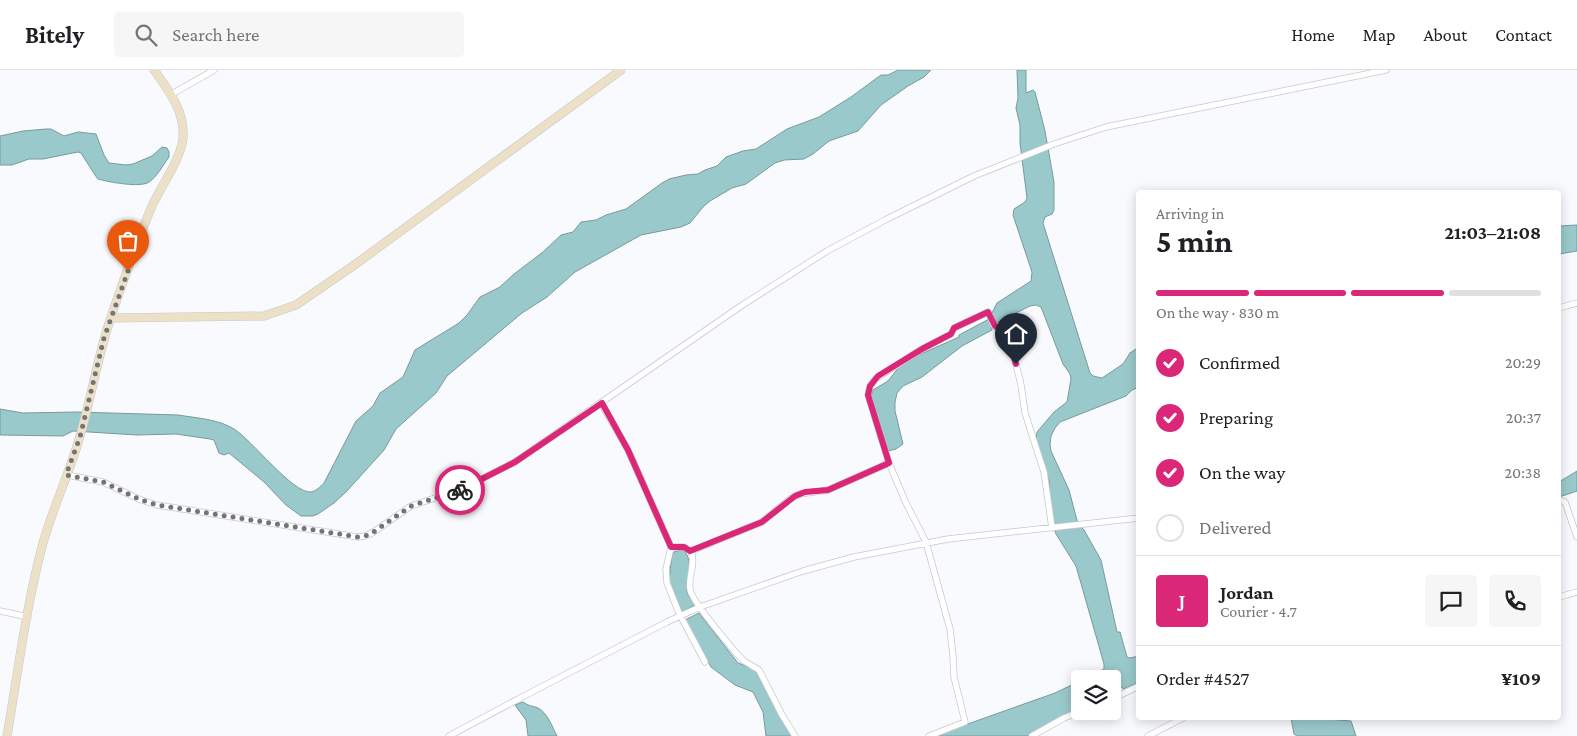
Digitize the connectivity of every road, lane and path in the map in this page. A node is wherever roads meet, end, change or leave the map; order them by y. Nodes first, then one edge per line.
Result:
1 (154, 70) edge
2 (214, 70) edge
3 (621, 70) edge
4 (1386, 70) edge
5 (172, 94) junction
6 (1577, 303) edge
7 (1561, 307) edge
8 (111, 318) junction
9 (602, 403) junction
10 (889, 463) junction
11 (66, 475) junction
12 (1561, 501) edge
13 (1136, 518) edge
14 (1052, 528) junction
15 (1577, 537) edge
16 (926, 542) junction
17 (671, 547) junction
18 (690, 551) junction
19 (1577, 592) edge
20 (1561, 596) edge
21 (700, 607) junction
22 (0, 611) edge
23 (28, 617) junction
24 (680, 617) junction
25 (705, 662) dead end
26 (1136, 687) edge
27 (1121, 695) edge
28 (1071, 716) edge
29 (1179, 720) edge
30 (7, 736) edge
31 (449, 736) edge
32 (795, 736) edge
33 (929, 736) edge
34 (1032, 736) edge
35 (1148, 736) edge

1 - 5 main road
2 - 5 street
3 - 8 main road
4 - 9 street
5 - 8 main road
6 - 7 street
8 - 11 main road
9 - 11 street
9 - 17 street
10 - 14 street
10 - 16 street
10 - 18 street
11 - 23 main road
12 - 15 street
13 - 14 street
14 - 16 street
16 - 21 street
16 - 33 street
17 - 18 street
17 - 24 street
18 - 21 street
19 - 20 street
21 - 24 street
21 - 32 street
22 - 23 street
23 - 30 main road
24 - 25 street
24 - 31 street
26 - 27 street
28 - 34 street
29 - 35 street

